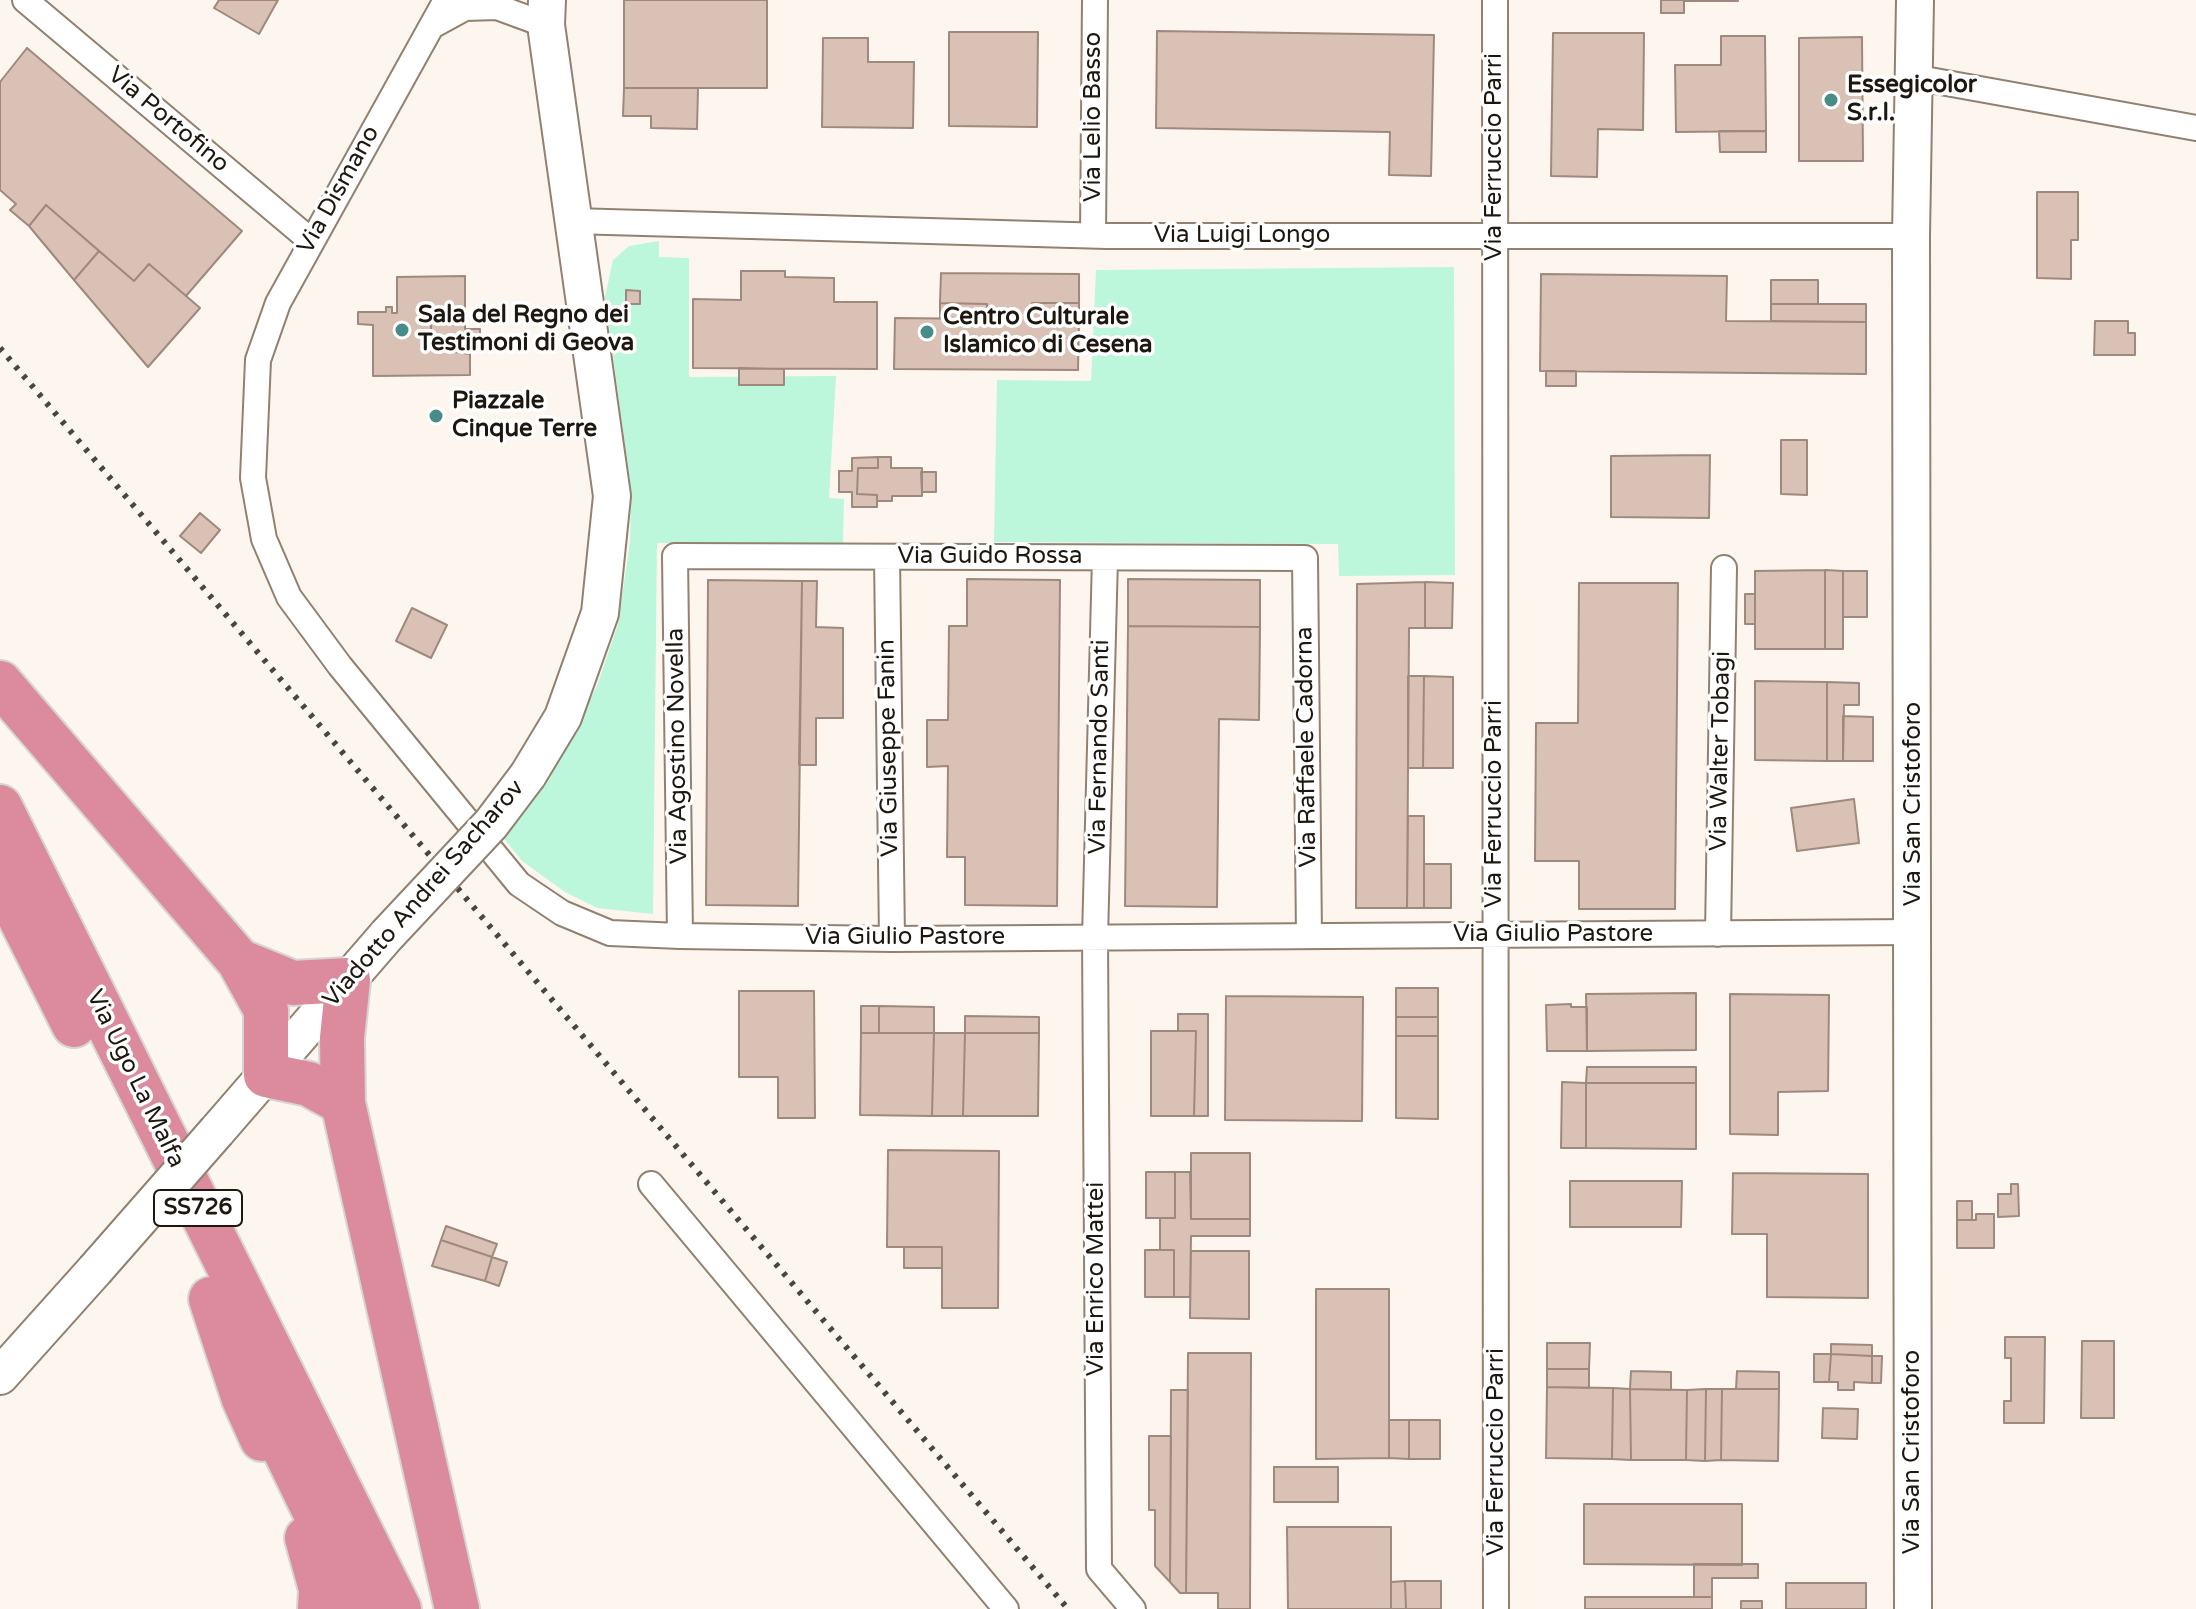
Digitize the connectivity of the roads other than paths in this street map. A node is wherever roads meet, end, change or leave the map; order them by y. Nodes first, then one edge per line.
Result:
1 (25, 0) edge
2 (446, 0) edge
3 (1095, 0) edge
4 (1495, 0) edge
5 (1915, 0) edge
6 (546, 12) edge
7 (432, 26) junction
8 (1913, 77) junction
9 (2196, 128) edge
10 (572, 221) junction
11 (1093, 235) junction
12 (1494, 235) junction
13 (1911, 236) junction
14 (310, 240) junction
15 (258, 360) joint
16 (675, 556) joint
17 (887, 557) junction
18 (1105, 558) junction
19 (1305, 558) joint
20 (1724, 568) dead end
21 (0, 683) edge
22 (0, 807) edge
23 (0, 877) edge
24 (1914, 932) junction
25 (1718, 934) junction
26 (680, 936) junction
27 (1309, 936) junction
28 (1495, 936) junction
29 (1095, 937) junction
30 (892, 939) junction
31 (239, 961) junction
32 (348, 980) junction
33 (266, 1075) junction
34 (343, 1103) junction
35 (651, 1184) dead end
36 (211, 1299) junction
37 (0, 1376) edge
38 (320, 1609) edge
39 (362, 1609) edge
40 (399, 1609) edge
41 (457, 1609) edge
42 (1006, 1609) edge
43 (1133, 1609) edge
44 (1496, 1609) edge
45 (1913, 1609) edge

1 - 14 street, Via Portofino
2 - 7 street, Via Dismano
3 - 11 street, Via Lelio Basso
4 - 12 street, Via Ferruccio Parri
5 - 8 street, Via San Cristoforo
6 - 7 street
6 - 10 street, Viadotto Andrei Sacharov
7 - 14 street, Via Dismano
8 - 9 street
8 - 13 street, Via San Cristoforo
10 - 11 street, Via Luigi Longo
10 - 32 street, Viadotto Andrei Sacharov, bridge
11 - 12 street, Via Luigi Longo
12 - 13 street, Via Luigi Longo
12 - 28 street, Via Ferruccio Parri
13 - 24 street, Via San Cristoforo
14 - 15 street, Via Dismano
15 - 26 street, Via Giulio Pastore
16 - 17 street, Via Guido Rossa
16 - 26 street, Via Agostino Novella
17 - 18 street, Via Guido Rossa
17 - 30 street, Via Giuseppe Fanin
18 - 19 street, Via Guido Rossa
18 - 29 street, Via Fernando Santi
19 - 27 street, Via Raffaele Cadorna
20 - 25 street, Via Walter Tobagi
21 - 31 highway
22 - 40 highway, Via Ugo La Malfa / SS726
23 - 36 highway, Via Ugo La Malfa / SS726
24 - 25 street, Via Giulio Pastore
24 - 45 street, Via San Cristoforo
25 - 28 street, Via Giulio Pastore
26 - 30 street, Via Giulio Pastore
27 - 28 street, Via Giulio Pastore
27 - 29 street, Via Giulio Pastore
28 - 44 street, Via Ferruccio Parri
29 - 30 street, Via Giulio Pastore
29 - 43 street, Via Enrico Mattei
31 - 32 highway
31 - 33 highway
32 - 33 street, Viadotto Andrei Sacharov
32 - 34 highway
33 - 34 highway
33 - 37 street, Viadotto Andrei Sacharov, bridge
34 - 41 highway
35 - 42 street
36 - 38 highway
36 - 39 highway, Via Ugo La Malfa / SS726

